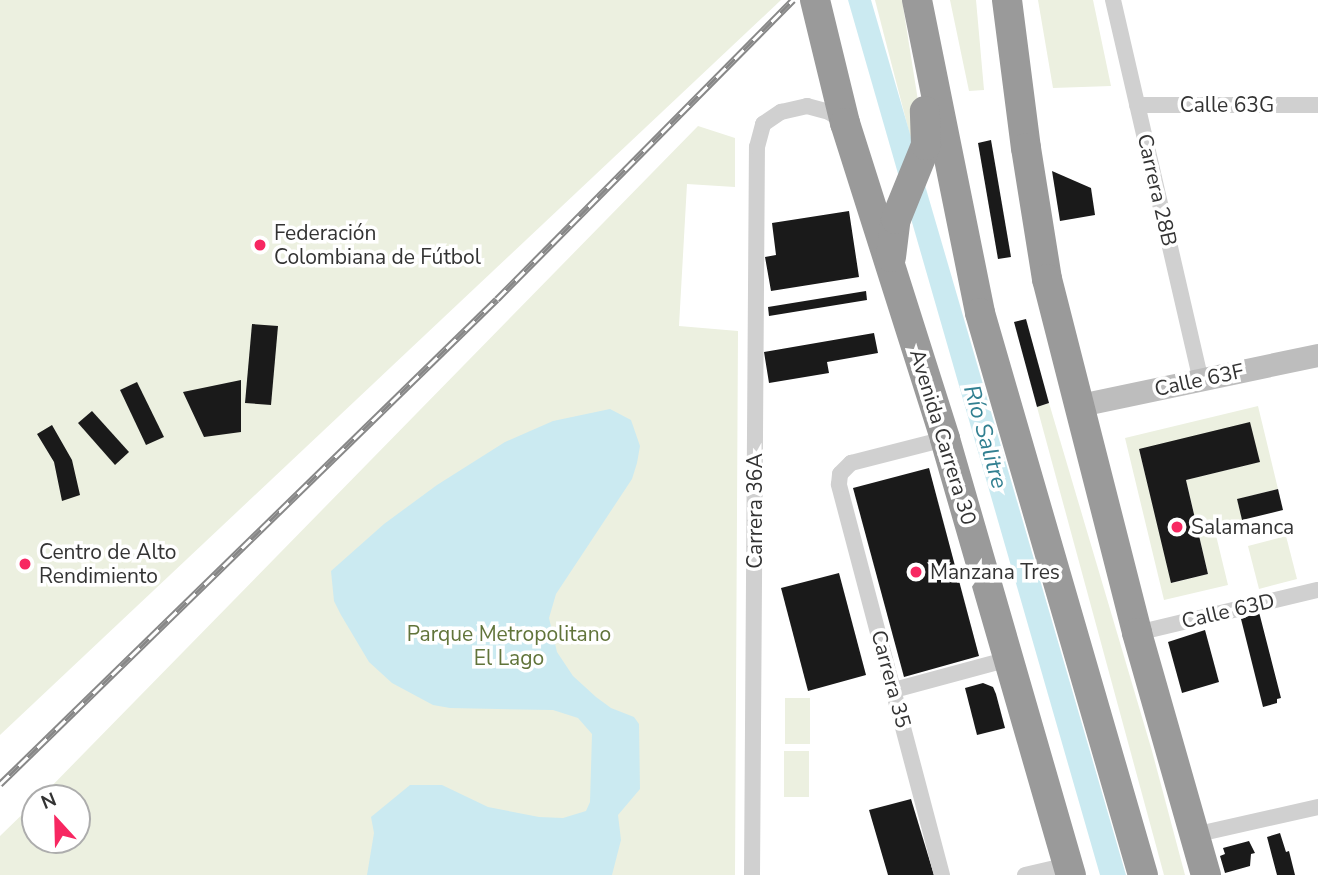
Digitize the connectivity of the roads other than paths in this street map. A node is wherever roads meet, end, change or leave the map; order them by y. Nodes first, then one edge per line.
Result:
1 (815, 0) edge
2 (1007, 0) edge
3 (1113, 0) edge
4 (919, 12) edge
5 (833, 75) junction
6 (1318, 104) edge
7 (1136, 105) junction
8 (807, 106) junction
9 (845, 123) junction
10 (892, 271) junction
11 (1318, 355) edge
12 (1201, 380) junction
13 (1080, 405) junction
14 (945, 439) junction
15 (1318, 590) edge
16 (1137, 633) junction
17 (1009, 659) junction
18 (894, 690) junction
19 (1318, 807) edge
20 (1194, 835) junction
21 (1070, 870) edge
22 (752, 875) edge
23 (942, 875) edge
24 (1025, 875) edge
25 (1143, 875) edge
26 (1206, 875) edge

1 - 5 highway, Avenida Carrera 30
2 - 13 highway
3 - 7 street, Carrera 28B
4 - 10 highway
4 - 25 highway
5 - 8 street
5 - 9 highway, Avenida Carrera 30
6 - 7 street, Calle 63G
7 - 12 street, Carrera 28B
8 - 9 street
8 - 22 street, Carrera 36A
9 - 10 highway, Avenida Carrera 30
10 - 14 highway, Avenida Carrera 30
11 - 12 street, Calle 63F
12 - 13 street, Calle 63F
13 - 16 highway
14 - 17 highway, Avenida Carrera 30
14 - 18 street, Carrera 35
15 - 16 street, Calle 63D
16 - 20 highway
17 - 18 street
17 - 21 highway, Avenida Carrera 30
18 - 23 street, Carrera 35
19 - 20 street
20 - 26 highway
21 - 24 street

